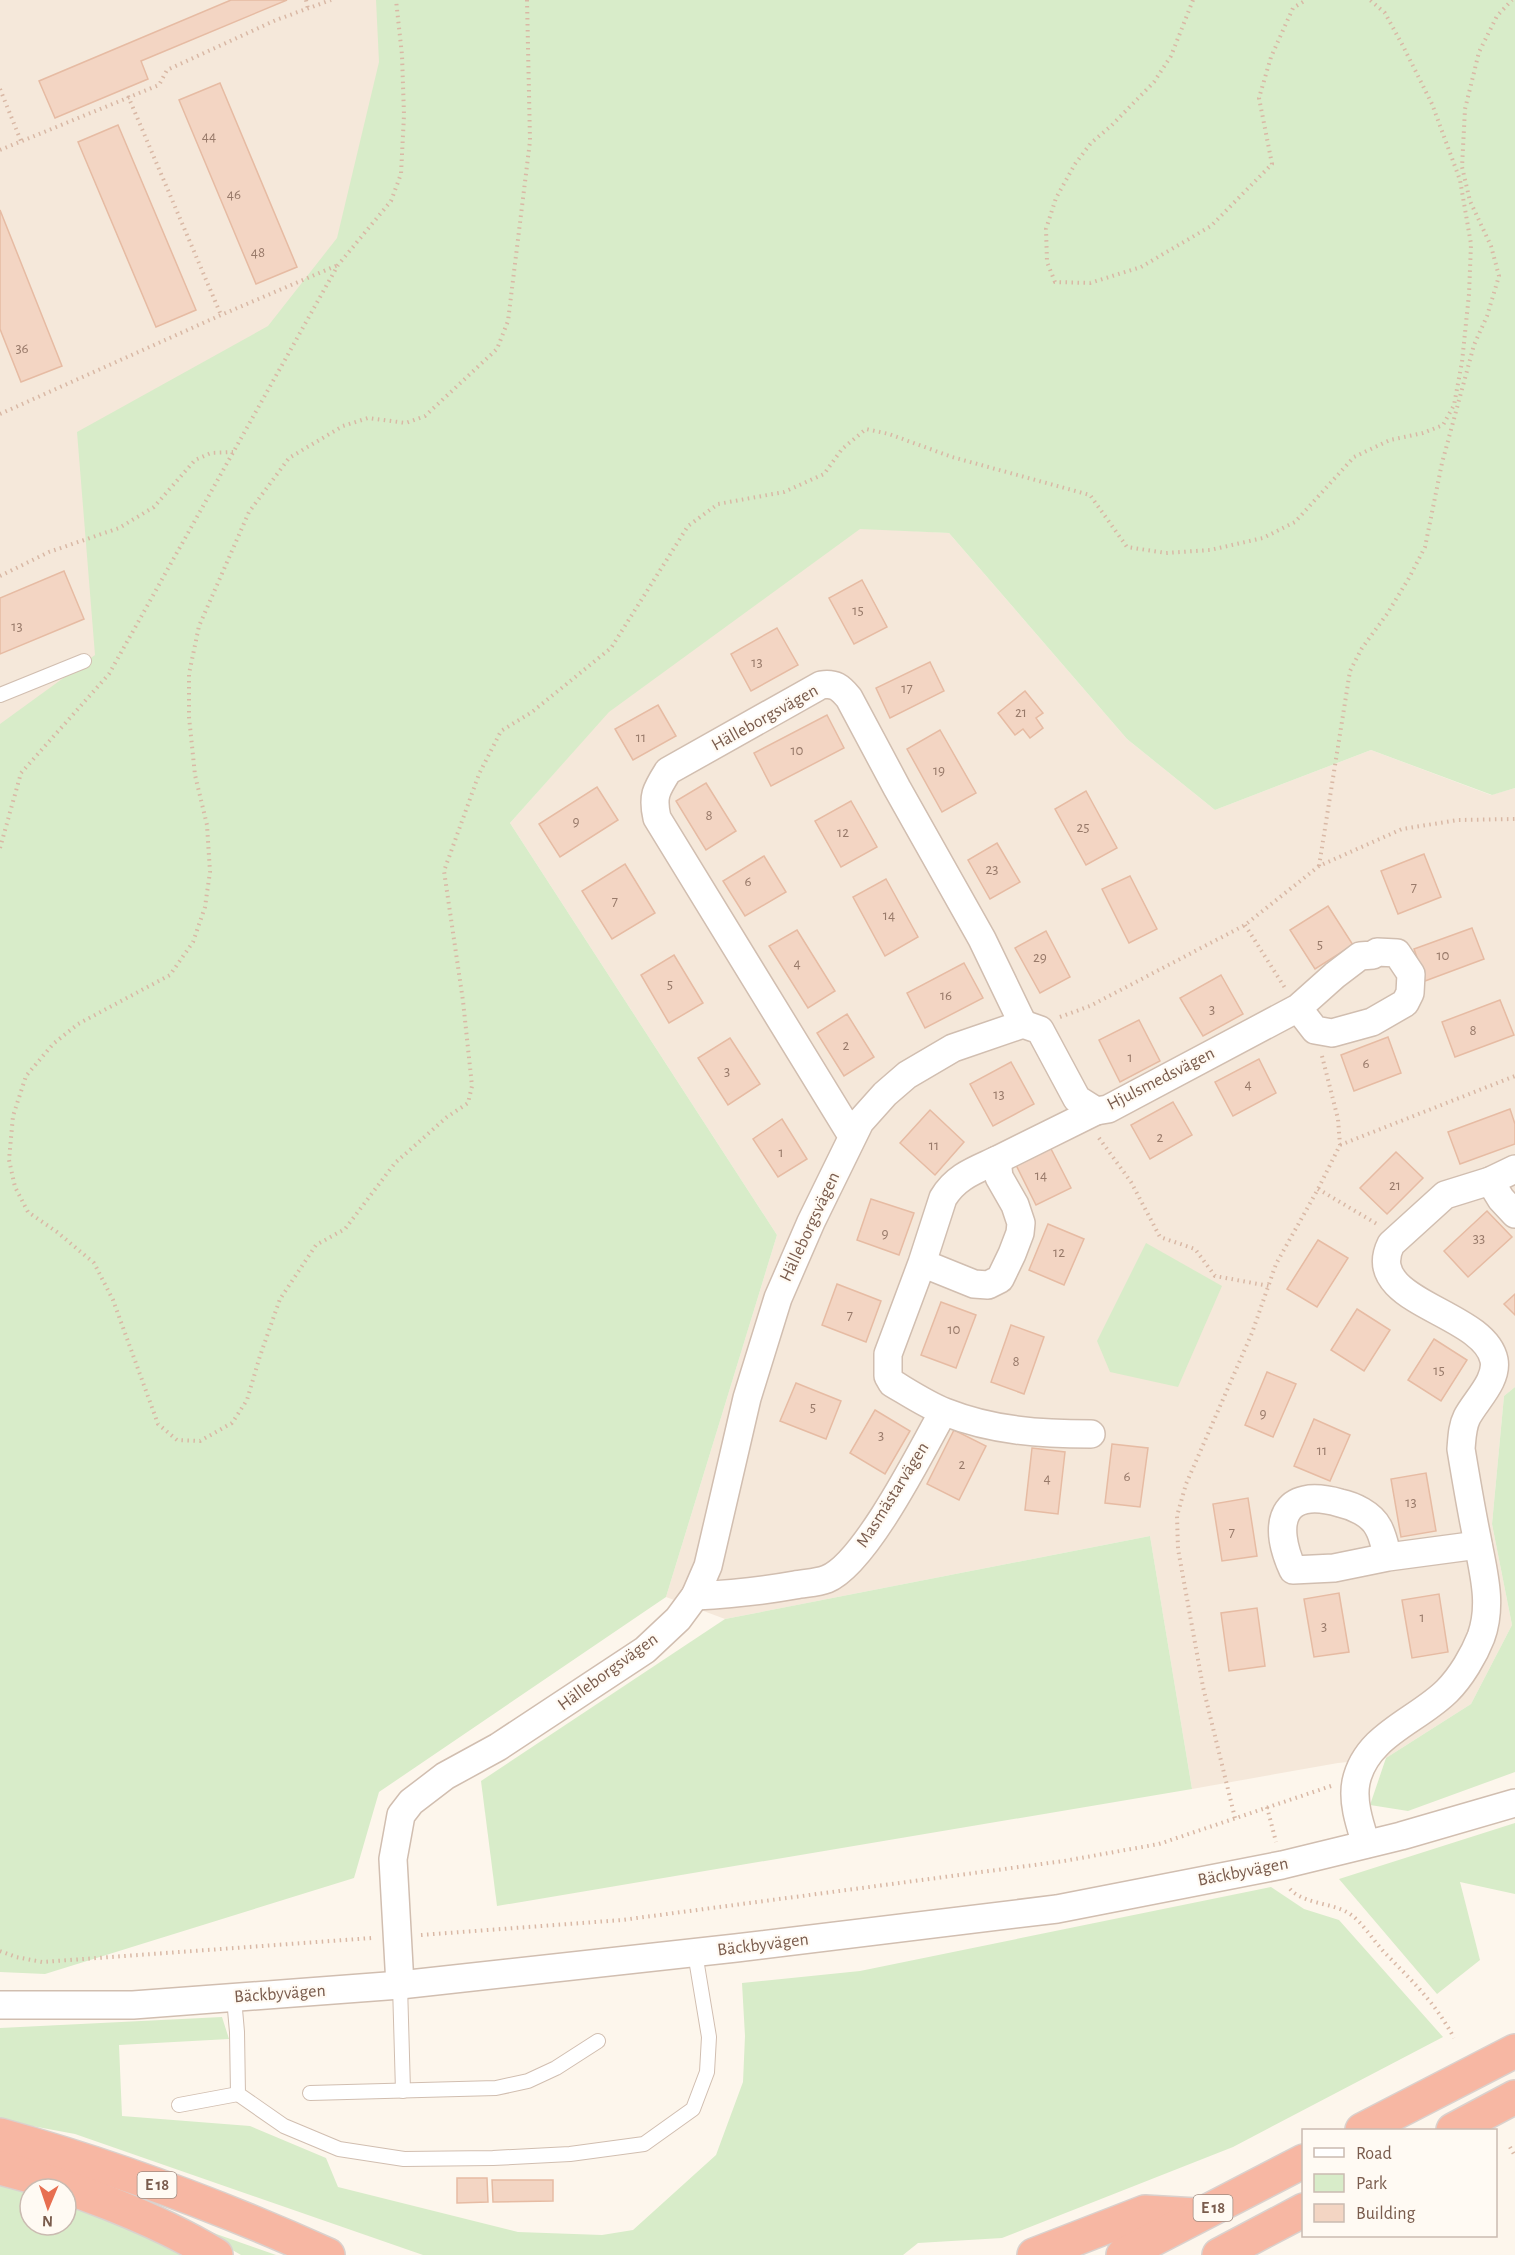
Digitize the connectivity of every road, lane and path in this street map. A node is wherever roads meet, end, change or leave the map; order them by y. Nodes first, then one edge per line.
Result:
1 (306, 0) edge
2 (331, 0) edge
3 (396, 0) edge
4 (527, 0) edge
5 (1193, 0) edge
6 (1306, 0) edge
7 (1370, 0) edge
8 (1512, 0) edge
9 (308, 9) junction
10 (0, 89) edge
11 (128, 96) junction
12 (21, 141) junction
13 (0, 150) edge
14 (338, 265) junction
15 (221, 315) junction
16 (0, 414) edge
17 (234, 452) junction
18 (0, 576) edge
19 (84, 661) dead end
20 (0, 695) edge
21 (1515, 819) edge
22 (0, 848) edge
23 (1319, 866) junction
24 (1245, 925) junction
25 (1298, 1008) junction
26 (1032, 1027) junction
27 (1315, 1030) junction
28 (1515, 1076) edge
29 (1096, 1111) junction
30 (852, 1136) junction
31 (1340, 1144) junction
32 (997, 1160) junction
33 (1515, 1169) edge
34 (1490, 1181) junction
35 (1318, 1189) junction
36 (1515, 1214) edge
37 (1399, 1237) junction
38 (922, 1263) junction
39 (1269, 1286) junction
40 (943, 1412) junction
41 (1091, 1434) dead end
42 (1478, 1545) junction
43 (1388, 1557) dead end
44 (695, 1596) junction
45 (1356, 1782) junction
46 (1515, 1803) edge
47 (1268, 1808) junction
48 (1235, 1818) junction
49 (1366, 1844) junction
50 (1282, 1865) junction
51 (398, 1936) junction
52 (0, 1951) edge
53 (694, 1953) junction
54 (400, 1985) junction
55 (234, 1998) junction
56 (0, 2005) edge
57 (1454, 2038) dead end
58 (598, 2041) dead end
59 (1515, 2051) edge
60 (403, 2091) junction
61 (310, 2093) dead end
62 (238, 2094) junction
63 (1515, 2097) edge
64 (179, 2105) dead end
65 (1364, 2129) edge
66 (1455, 2129) edge
67 (0, 2135) edge
68 (1510, 2147) dead end
69 (1515, 2156) edge
70 (1302, 2162) edge
71 (0, 2168) edge
72 (1302, 2211) edge
73 (1199, 2215) junction
74 (216, 2255) edge
75 (328, 2255) edge
76 (1034, 2255) edge
77 (1123, 2255) edge
78 (1219, 2255) edge

1 - 9 path
2 - 9 path
3 - 14 path
4 - 7 path
5 - 6 path
8 - 23 path
9 - 11 path
10 - 12 path
11 - 12 path
11 - 15 path
12 - 13 path
14 - 15 path
14 - 17 path
15 - 16 path
17 - 18 path
17 - 22 path
19 - 20 lane
21 - 23 path
23 - 24 path
24 - 25 path
24 - 26 path
25 - 27 street
25 - 27 street, Hjulsmedsvägen
25 - 29 street, Hjulsmedsvägen
26 - 29 street, Hjulsmedsvägen
26 - 30 street, Hälleborgsvägen
26 - 30 street, Hälleborgsvägen
27 - 31 path
28 - 31 path
29 - 32 street
29 - 39 path
30 - 44 street, Hälleborgsvägen
31 - 35 path
32 - 38 street
32 - 38 street
33 - 34 street
34 - 36 street
34 - 37 street
35 - 37 path
35 - 39 path
37 - 42 street
38 - 40 street
39 - 48 path
40 - 41 street
40 - 44 street, Masmästarvägen
42 - 43 street
42 - 45 street
44 - 51 street, Hälleborgsvägen
45 - 47 path
45 - 49 street
46 - 49 street, Bäckbyvägen
47 - 48 path
47 - 50 path
48 - 51 path
49 - 50 street, Bäckbyvägen
50 - 53 street, Bäckbyvägen
50 - 57 path
51 - 52 path
51 - 54 street, Hälleborgsvägen
53 - 54 street, Bäckbyvägen
53 - 62 lane
54 - 55 street, Bäckbyvägen
54 - 60 lane
55 - 56 street, Bäckbyvägen
55 - 62 lane
58 - 60 lane
59 - 65 highway
60 - 61 lane
62 - 64 lane
63 - 66 highway
67 - 75 highway, E 18
68 - 69 path
70 - 73 highway, E 18
71 - 74 highway, E 18
72 - 78 highway, E 18
73 - 76 highway, E 18
73 - 77 highway, E 18

